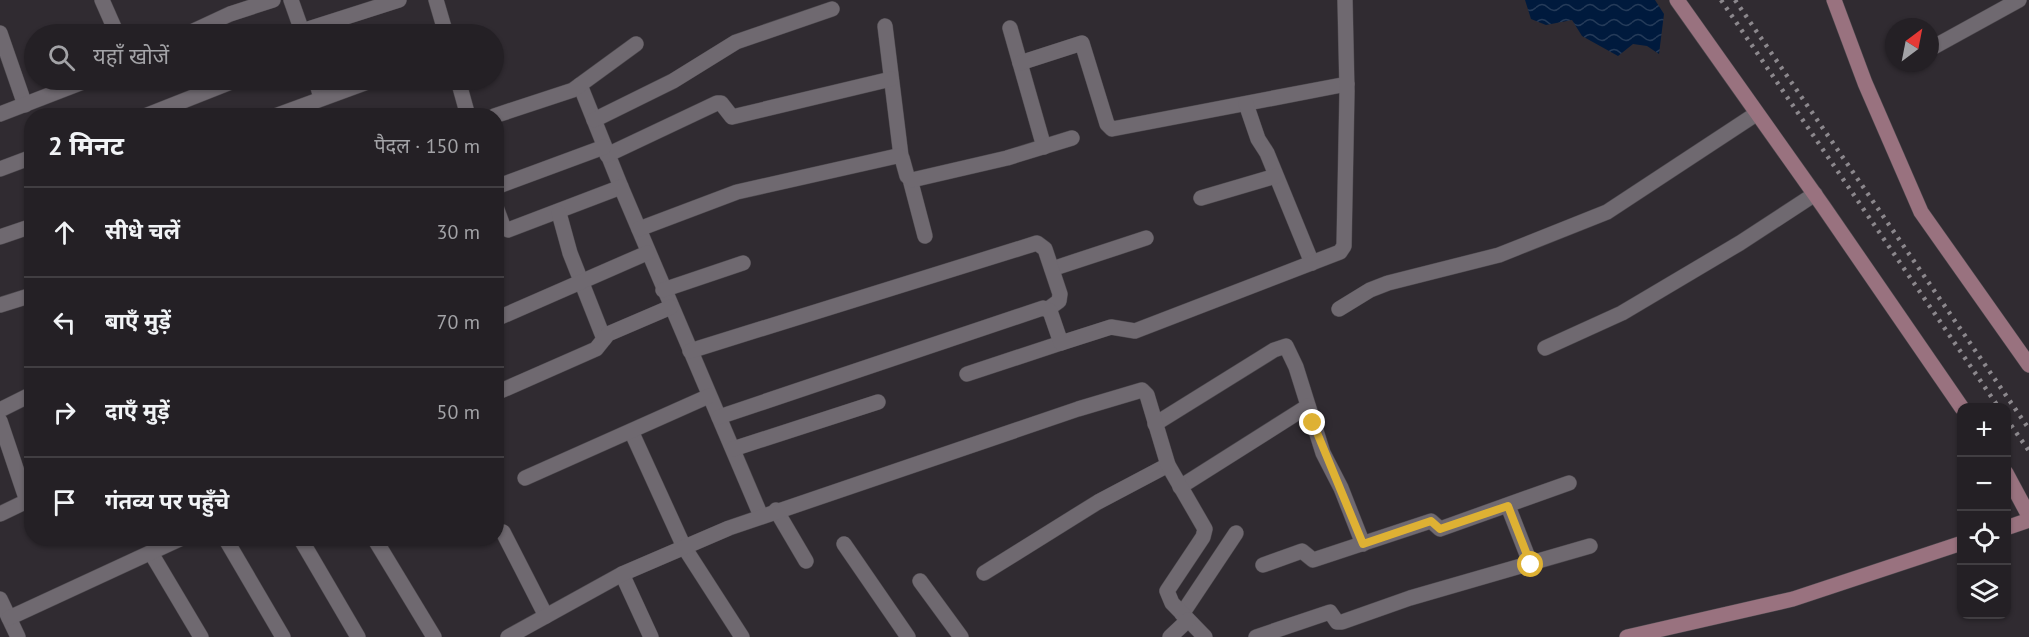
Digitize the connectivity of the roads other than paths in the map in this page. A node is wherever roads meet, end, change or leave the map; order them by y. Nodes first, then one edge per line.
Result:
1 (102, 0) edge
2 (273, 0) edge
3 (291, 0) edge
4 (399, 0) edge
5 (436, 0) edge
6 (1345, 0) edge
7 (1677, 0) edge
8 (1834, 0) edge
9 (2019, 0) edge
10 (832, 9) dead end
11 (113, 24) edge
12 (208, 24) edge
13 (299, 24) edge
14 (328, 24) edge
15 (443, 24) edge
16 (885, 26) dead end
17 (1010, 28) dead end
18 (0, 33) edge
19 (636, 44) dead end
20 (1939, 44) edge
21 (1020, 63) junction
22 (891, 79) junction
23 (1347, 84) junction
24 (580, 85) junction
25 (63, 90) edge
26 (211, 90) edge
27 (319, 90) edge
28 (344, 90) edge
29 (461, 90) edge
30 (321, 98) junction
31 (1246, 104) junction
32 (26, 105) junction
33 (165, 108) edge
34 (295, 108) edge
35 (466, 108) edge
36 (504, 113) edge
37 (0, 114) edge
38 (1756, 114) junction
39 (594, 120) junction
40 (1072, 138) dead end
41 (1044, 147) junction
42 (606, 151) junction
43 (901, 156) junction
44 (24, 160) edge
45 (0, 169) edge
46 (1276, 176) junction
47 (910, 179) junction
48 (504, 184) edge
49 (621, 187) junction
50 (1815, 194) junction
51 (1201, 198) dead end
52 (559, 213) junction
53 (24, 229) edge
54 (639, 229) junction
55 (504, 231) edge
56 (925, 236) dead end
57 (0, 237) edge
58 (1146, 238) dead end
59 (647, 253) junction
60 (743, 263) dead end
61 (1312, 263) junction
62 (1052, 269) junction
63 (581, 282) junction
64 (663, 290) junction
65 (24, 298) edge
66 (0, 305) edge
67 (671, 307) junction
68 (1048, 309) junction
69 (1339, 309) dead end
70 (504, 316) edge
71 (604, 339) junction
72 (1061, 343) junction
73 (1545, 348) dead end
74 (690, 351) junction
75 (2029, 365) edge
76 (967, 374) dead end
77 (504, 389) edge
78 (709, 396) junction
79 (24, 398) edge
80 (878, 402) dead end
81 (1959, 403) edge
82 (1308, 406) junction
83 (0, 410) edge
84 (718, 417) junction
85 (0, 421) edge
86 (1155, 424) junction
87 (633, 433) junction
88 (733, 449) junction
89 (1168, 465) junction
90 (24, 467) edge
91 (17, 470) junction
92 (525, 478) dead end
93 (2011, 481) edge
94 (1569, 483) dead end
95 (1180, 487) junction
96 (24, 490) edge
97 (24, 506) edge
98 (1508, 506) junction
99 (776, 510) junction
100 (0, 514) edge
101 (760, 516) junction
102 (2029, 518) edge
103 (2011, 526) edge
104 (1236, 533) dead end
105 (504, 534) edge
106 (844, 544) dead end
107 (1363, 544) junction
108 (1957, 545) edge
109 (165, 546) edge
110 (230, 546) edge
111 (305, 546) edge
112 (379, 546) edge
113 (1590, 546) dead end
114 (684, 547) junction
115 (151, 553) junction
116 (806, 561) dead end
117 (1263, 565) dead end
118 (1531, 565) junction
119 (984, 573) dead end
120 (622, 574) junction
121 (920, 581) dead end
122 (0, 599) edge
123 (546, 616) junction
124 (1185, 617) junction
125 (9, 618) junction
126 (531, 631) edge
127 (18, 637) edge
128 (201, 637) edge
129 (283, 637) edge
130 (357, 637) edge
131 (434, 637) edge
132 (508, 637) edge
133 (651, 637) edge
134 (742, 637) edge
135 (908, 637) edge
136 (961, 637) edge
137 (1170, 637) edge
138 (1205, 637) edge
139 (1256, 637) edge
140 (1627, 637) edge

1 - 11 street
2 - 12 street
3 - 13 street
4 - 14 street
5 - 15 street
6 - 23 street
7 - 38 street
8 - 75 street
9 - 20 street
10 - 39 street
16 - 22 street
17 - 21 street
18 - 32 street
19 - 24 street
21 - 31 street
21 - 41 street
22 - 42 street
22 - 43 street
23 - 31 street
23 - 61 street
24 - 36 street
24 - 39 street
25 - 32 street
26 - 33 street
27 - 30 street
28 - 30 street
29 - 35 street
30 - 34 street
31 - 46 street
32 - 37 street
38 - 50 street
38 - 69 street
39 - 42 street
40 - 41 street
41 - 47 street
42 - 48 street
42 - 49 street
43 - 47 street
43 - 54 street
44 - 45 street
46 - 51 street
46 - 61 street
47 - 56 street
49 - 52 street
49 - 54 street
50 - 73 street
50 - 81 street
52 - 55 street
52 - 63 street
53 - 57 street
54 - 59 street
58 - 62 street
59 - 63 street
59 - 64 street
60 - 64 street
61 - 72 street
62 - 68 street
62 - 74 street
63 - 70 street
63 - 71 street
64 - 67 street
65 - 66 street
67 - 71 street
67 - 74 street
68 - 72 street
68 - 84 street
71 - 77 street
72 - 76 street
74 - 78 street
78 - 84 street
78 - 87 street
79 - 83 street
80 - 88 street
82 - 86 street
82 - 95 street
82 - 107 street
84 - 88 street
85 - 91 street
86 - 89 street
86 - 99 street
87 - 92 street
87 - 114 street
88 - 101 street
89 - 95 street
89 - 119 street
90 - 91 street
91 - 96 street
93 - 102 street
94 - 98 street
95 - 124 street
97 - 100 street
98 - 107 street
98 - 118 street
99 - 101 street
99 - 116 street
101 - 114 street
102 - 103 street
104 - 124 street
105 - 123 street
106 - 135 street
107 - 117 street
108 - 140 street
109 - 115 street
110 - 129 street
111 - 130 street
112 - 131 street
113 - 118 street
114 - 120 street
114 - 134 street
115 - 125 street
115 - 128 street
118 - 139 street
120 - 123 street
120 - 133 street
121 - 136 street
122 - 125 street
123 - 126 street
124 - 137 street
124 - 138 street
125 - 127 street
126 - 132 street

